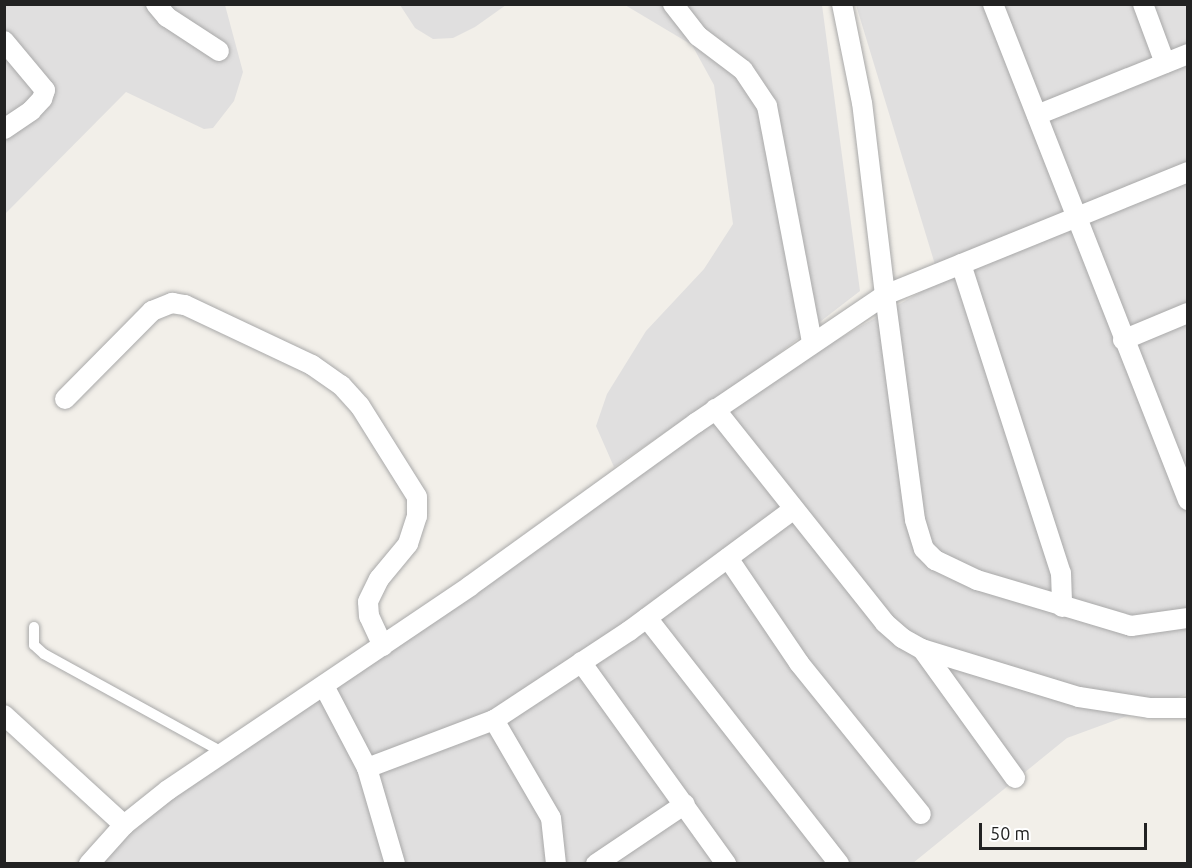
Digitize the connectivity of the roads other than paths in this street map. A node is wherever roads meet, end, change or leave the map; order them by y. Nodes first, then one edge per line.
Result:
1 (156, 4) edge
2 (673, 4) edge
3 (842, 4) edge
4 (993, 4) edge
5 (1143, 4) edge
6 (4, 41) edge
7 (219, 51) dead end
8 (1188, 54) edge
9 (1165, 63) junction
10 (1036, 115) junction
11 (4, 129) edge
12 (1188, 172) edge
13 (1074, 218) junction
14 (961, 264) junction
15 (885, 295) junction
16 (1188, 313) edge
17 (1123, 340) junction
18 (812, 343) junction
19 (65, 399) dead end
20 (715, 409) junction
21 (1187, 497) edge
22 (794, 509) junction
23 (728, 558) junction
24 (1062, 607) junction
25 (646, 618) junction
26 (1188, 618) edge
27 (34, 627) dead end
28 (383, 646) junction
29 (922, 649) junction
30 (581, 662) junction
31 (324, 686) junction
32 (1188, 708) edge
33 (4, 715) edge
34 (494, 720) junction
35 (224, 753) junction
36 (367, 768) junction
37 (1015, 778) dead end
38 (685, 804) junction
39 (921, 814) dead end
40 (124, 825) junction
41 (89, 864) edge
42 (395, 864) edge
43 (556, 864) edge
44 (596, 864) edge
45 (726, 864) edge
46 (839, 864) edge

1 - 7 street
2 - 18 street
3 - 15 street
4 - 10 street
5 - 9 street
6 - 11 street
8 - 9 street
9 - 10 street
10 - 13 street
12 - 13 street
13 - 14 street
13 - 17 street
14 - 15 street
14 - 24 street
15 - 18 street
15 - 24 street
16 - 17 street
17 - 21 street
18 - 20 street
19 - 28 street
20 - 22 street
20 - 28 street
22 - 23 street
22 - 29 street
23 - 25 street
23 - 39 street
24 - 26 street
25 - 30 street
25 - 46 street
27 - 35 lane
28 - 31 street
29 - 32 street
29 - 37 street
30 - 34 street
30 - 38 street
31 - 35 street
31 - 36 street
33 - 40 street
34 - 36 street
34 - 43 street
35 - 40 street
36 - 42 street
38 - 44 street
38 - 45 street
40 - 41 street

